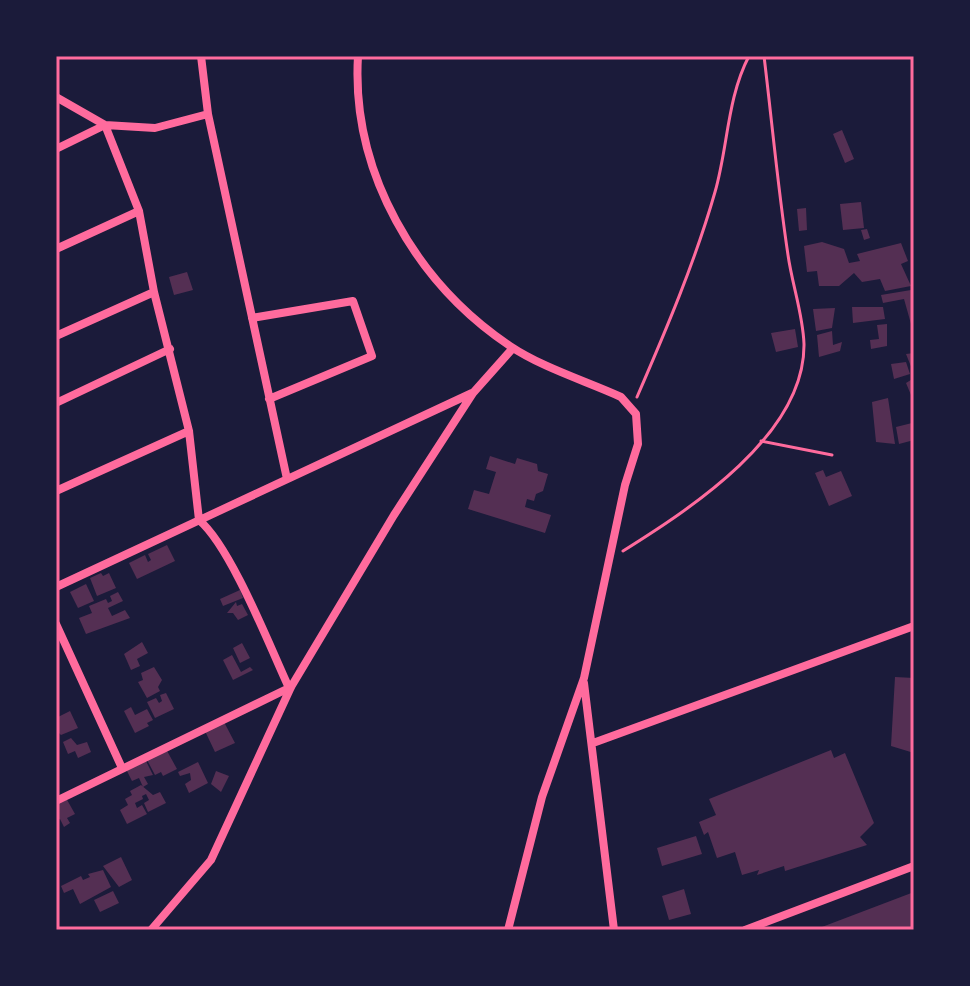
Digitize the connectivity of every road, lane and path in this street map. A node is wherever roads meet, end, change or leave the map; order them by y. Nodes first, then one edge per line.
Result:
1 (201, 56) edge
2 (358, 56) edge
3 (749, 56) edge
4 (764, 56) edge
5 (56, 97) edge
6 (208, 114) junction
7 (105, 125) junction
8 (56, 149) edge
9 (139, 211) junction
10 (56, 249) edge
11 (154, 292) junction
12 (252, 318) junction
13 (56, 336) edge
14 (513, 348) junction
15 (170, 349) junction
16 (473, 393) junction
17 (269, 399) junction
18 (56, 403) edge
19 (633, 407) junction
20 (189, 431) junction
21 (761, 441) junction
22 (832, 455) dead end
23 (287, 479) junction
24 (56, 491) edge
25 (199, 520) junction
26 (609, 561) junction
27 (56, 587) edge
28 (56, 624) edge
29 (914, 626) edge
30 (584, 678) junction
31 (290, 688) junction
32 (593, 743) junction
33 (122, 768) junction
34 (56, 801) edge
35 (914, 866) edge
36 (773, 925) edge
37 (151, 930) edge
38 (508, 930) edge
39 (614, 930) edge
40 (745, 930) edge

1 - 6 street
2 - 14 street
3 - 19 path
4 - 21 path
5 - 7 street
6 - 7 street
6 - 12 street
7 - 8 street
7 - 9 street
9 - 10 street
9 - 11 street
11 - 13 street
11 - 15 street
12 - 17 street
12 - 17 street
14 - 16 street
14 - 19 street
15 - 18 street
15 - 20 street
16 - 23 street
16 - 31 street
17 - 23 street
19 - 26 street
20 - 24 street
20 - 25 street
21 - 22 path
21 - 26 path
23 - 25 street
25 - 27 street
25 - 31 street
26 - 30 street
28 - 33 street
29 - 32 street
30 - 32 street
30 - 38 street
31 - 33 street
31 - 37 street
32 - 39 street
33 - 34 street
35 - 36 street
36 - 40 street

